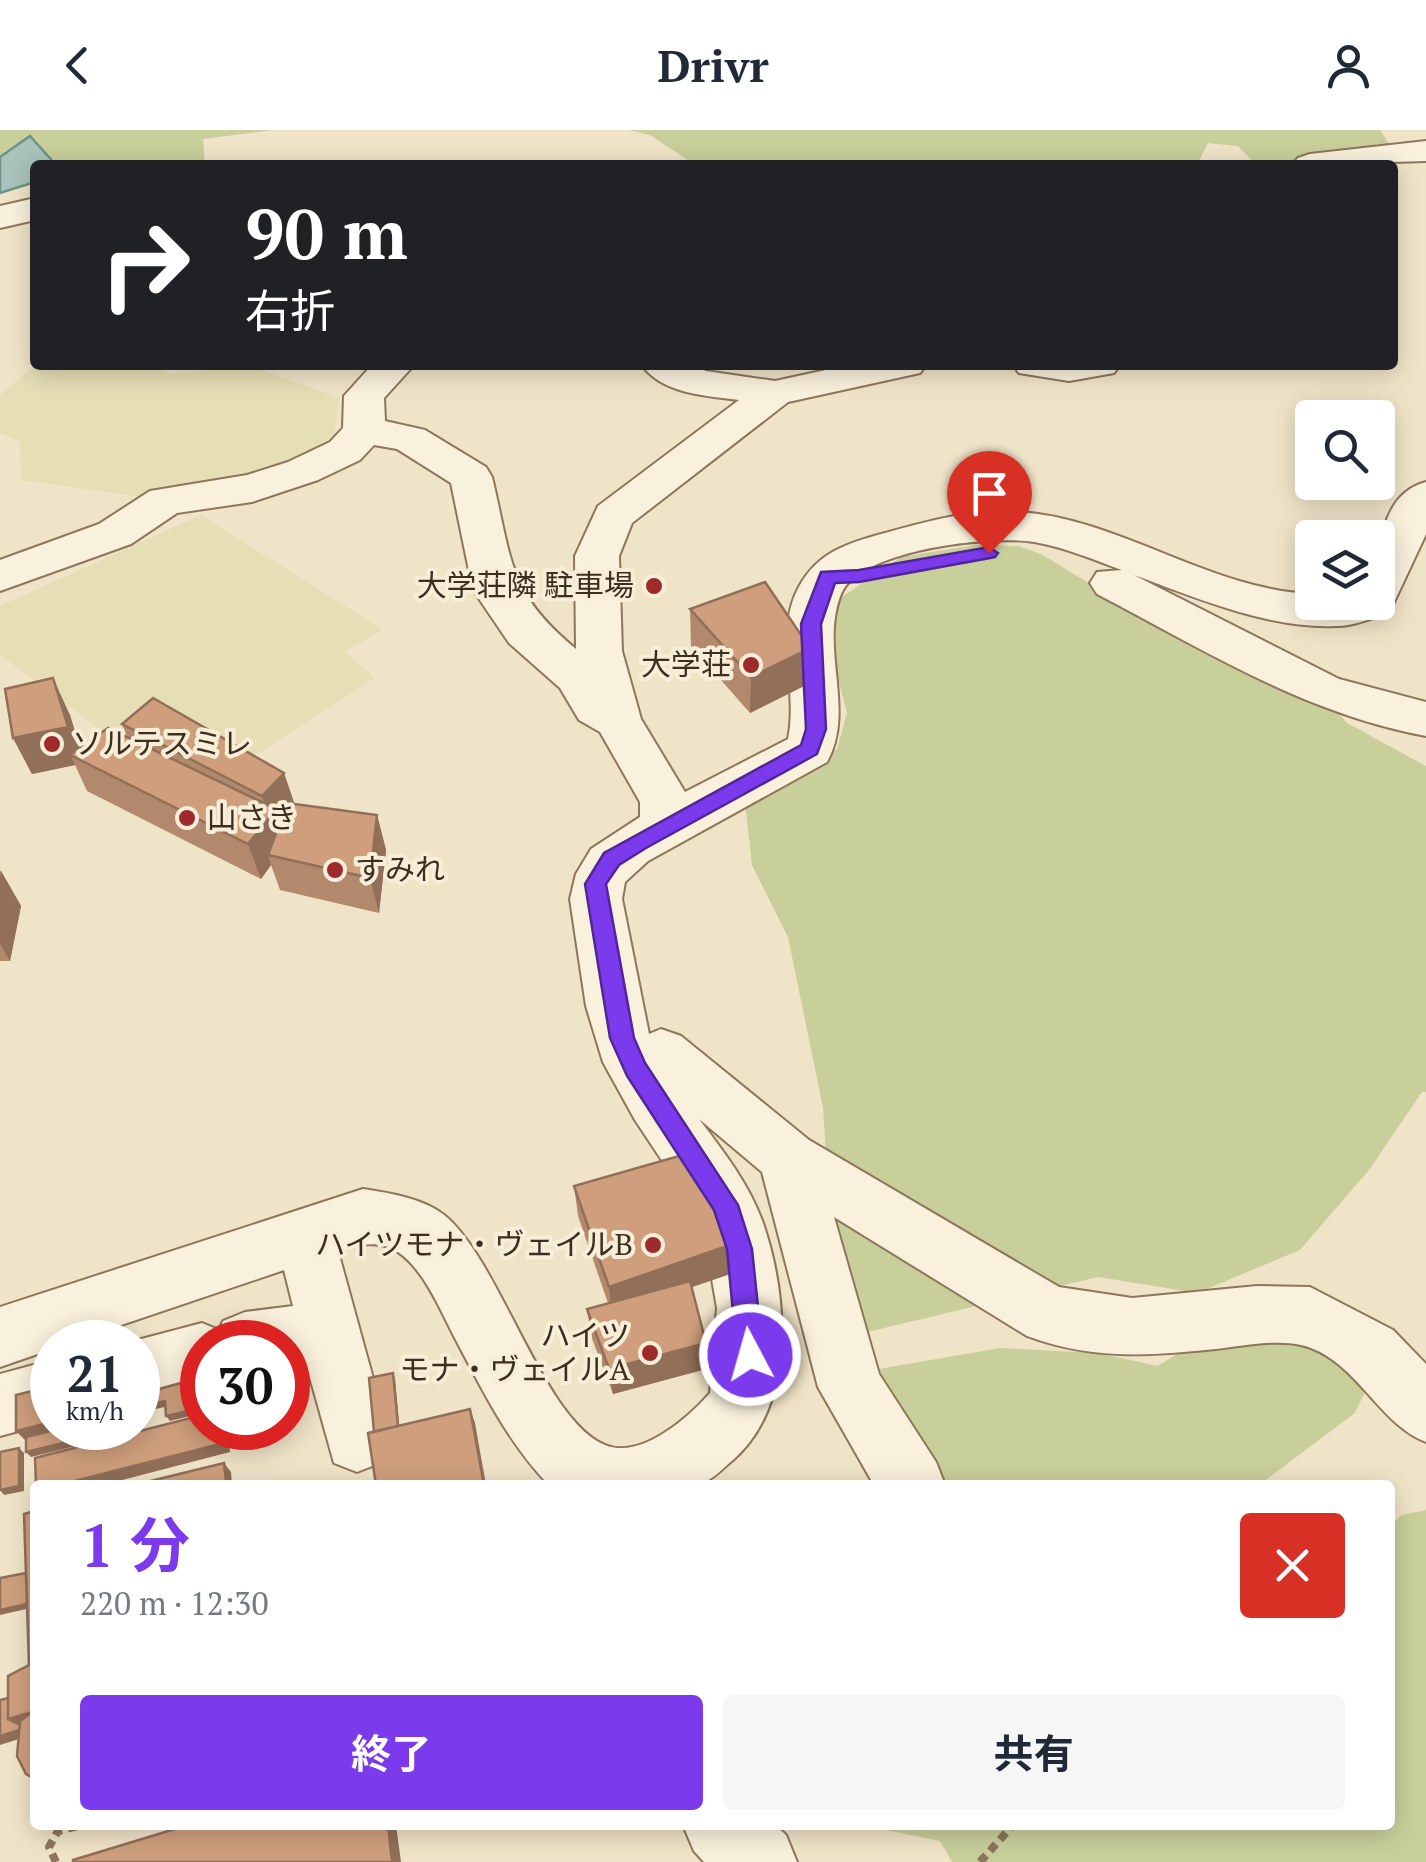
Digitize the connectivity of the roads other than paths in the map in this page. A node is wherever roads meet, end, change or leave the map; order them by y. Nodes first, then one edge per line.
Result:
1 (1426, 151) edge
2 (1351, 160) edge
3 (30, 210) edge
4 (0, 217) edge
5 (389, 370) edge
6 (668, 370) edge
7 (883, 370) edge
8 (776, 393) junction
9 (364, 430) junction
10 (1426, 496) edge
11 (1395, 555) edge
12 (0, 576) edge
13 (828, 576) junction
14 (1295, 606) edge
15 (1426, 719) edge
16 (617, 720) junction
17 (665, 826) junction
18 (636, 1069) junction
19 (788, 1158) junction
20 (300, 1238) junction
21 (330, 1330) junction
22 (310, 1333) edge
23 (0, 1336) edge
24 (30, 1398) edge
25 (0, 1405) edge
26 (1426, 1411) edge
27 (356, 1440) dead end
28 (605, 1480) edge
29 (642, 1480) edge
30 (909, 1480) edge
31 (725, 1830) edge
32 (760, 1862) edge

1 - 2 street
3 - 4 street
5 - 9 street
6 - 8 street
7 - 8 street
8 - 16 street
9 - 12 street
9 - 16 street
10 - 11 street
13 - 14 street
13 - 15 street
13 - 17 street
16 - 17 street
17 - 18 street
18 - 19 street
18 - 29 street
19 - 26 street
19 - 30 street
20 - 21 street
20 - 23 street
20 - 28 street
21 - 22 street
21 - 27 street
24 - 25 street
31 - 32 street

